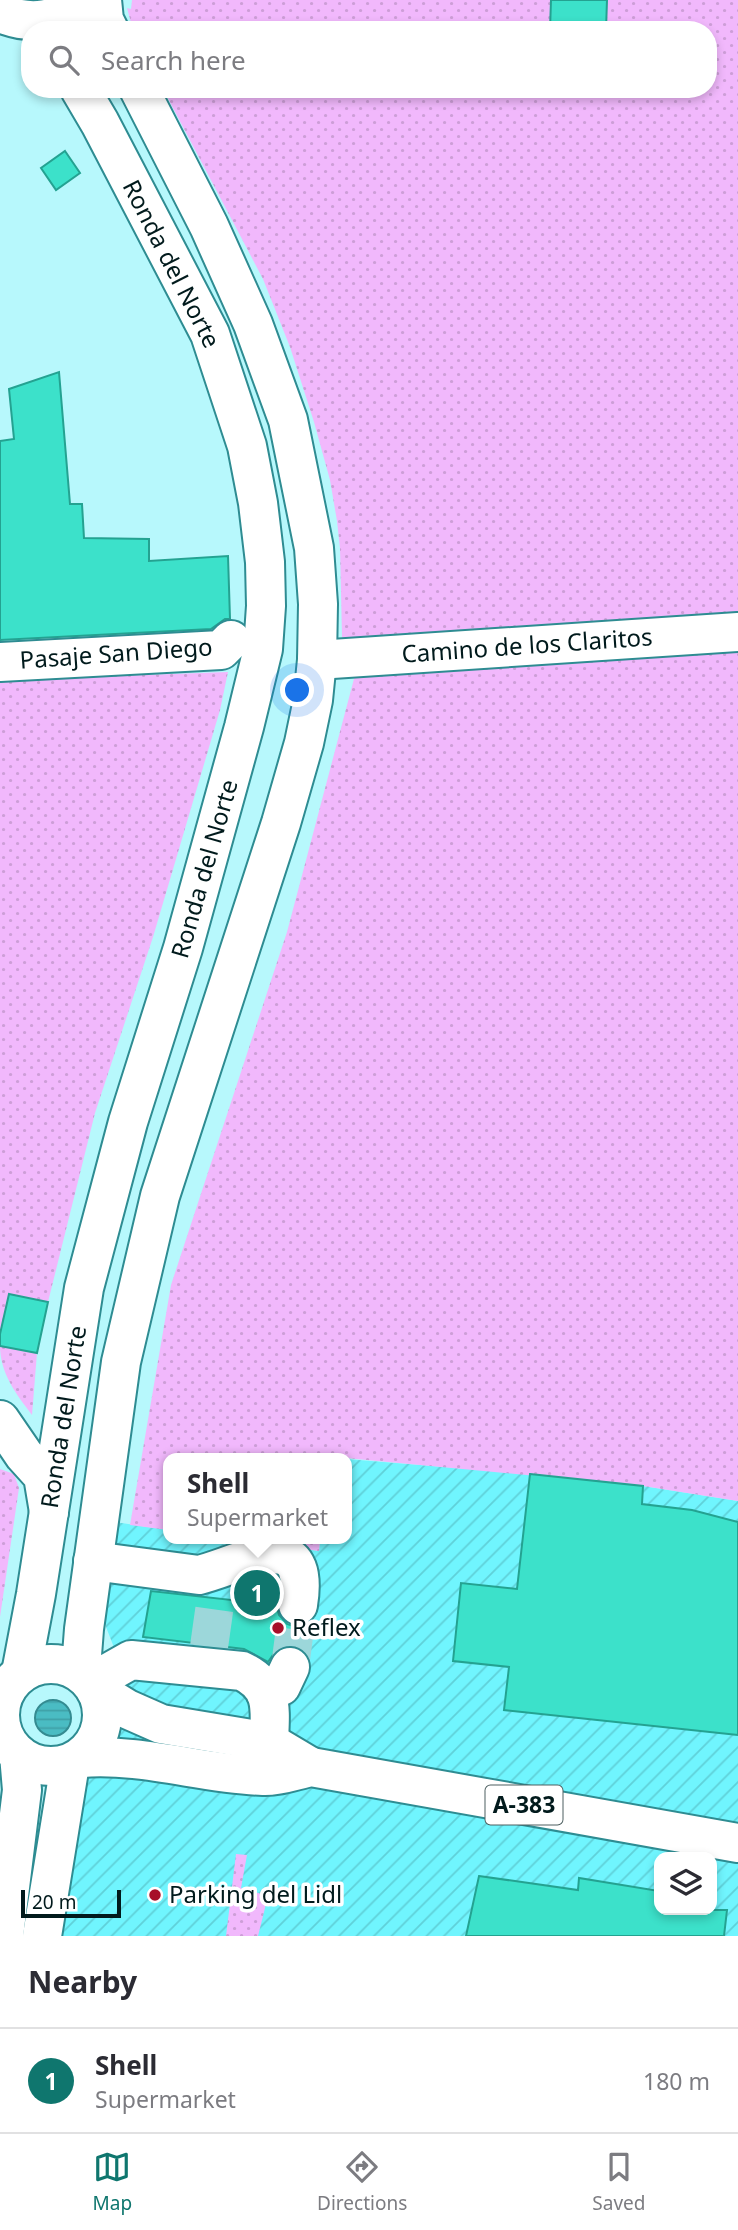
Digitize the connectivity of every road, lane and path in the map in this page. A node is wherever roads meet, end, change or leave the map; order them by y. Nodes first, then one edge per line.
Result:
1 (85, 0) edge
2 (102, 0) edge
3 (13, 18) edge
4 (104, 21) edge
5 (85, 98) edge
6 (144, 98) edge
7 (738, 632) edge
8 (238, 647) junction
9 (317, 660) junction
10 (0, 663) edge
11 (0, 1420) edge
12 (12, 1457) edge
13 (49, 1512) junction
14 (93, 1561) junction
15 (298, 1605) tunnel mouth
16 (91, 1683) junction
17 (9, 1686) edge
18 (269, 1742) junction
19 (9, 1746) edge
20 (75, 1761) junction
21 (311, 1767) junction
22 (738, 1843) edge
23 (4, 1936) edge
24 (42, 1936) edge

1 - 3 main road
2 - 4 main road
5 - 8 main road, Ronda del Norte
6 - 9 main road, Ronda del Norte
7 - 9 main road, Camino de los Claritos
8 - 10 main road, Pasaje San Diego
8 - 13 main road, Ronda del Norte
9 - 14 main road, Ronda del Norte
11 - 12 main road
12 - 13 main road
13 - 17 main road, Ronda del Norte
14 - 15 main road
14 - 16 main road, Ronda del Norte
16 - 17 main road
16 - 18 main road, A-383
16 - 18 main road
16 - 20 main road
17 - 19 main road
18 - 21 main road, A-383
19 - 20 main road
19 - 23 main road
20 - 21 main road, A-383
20 - 24 main road
21 - 22 main road, A-383

